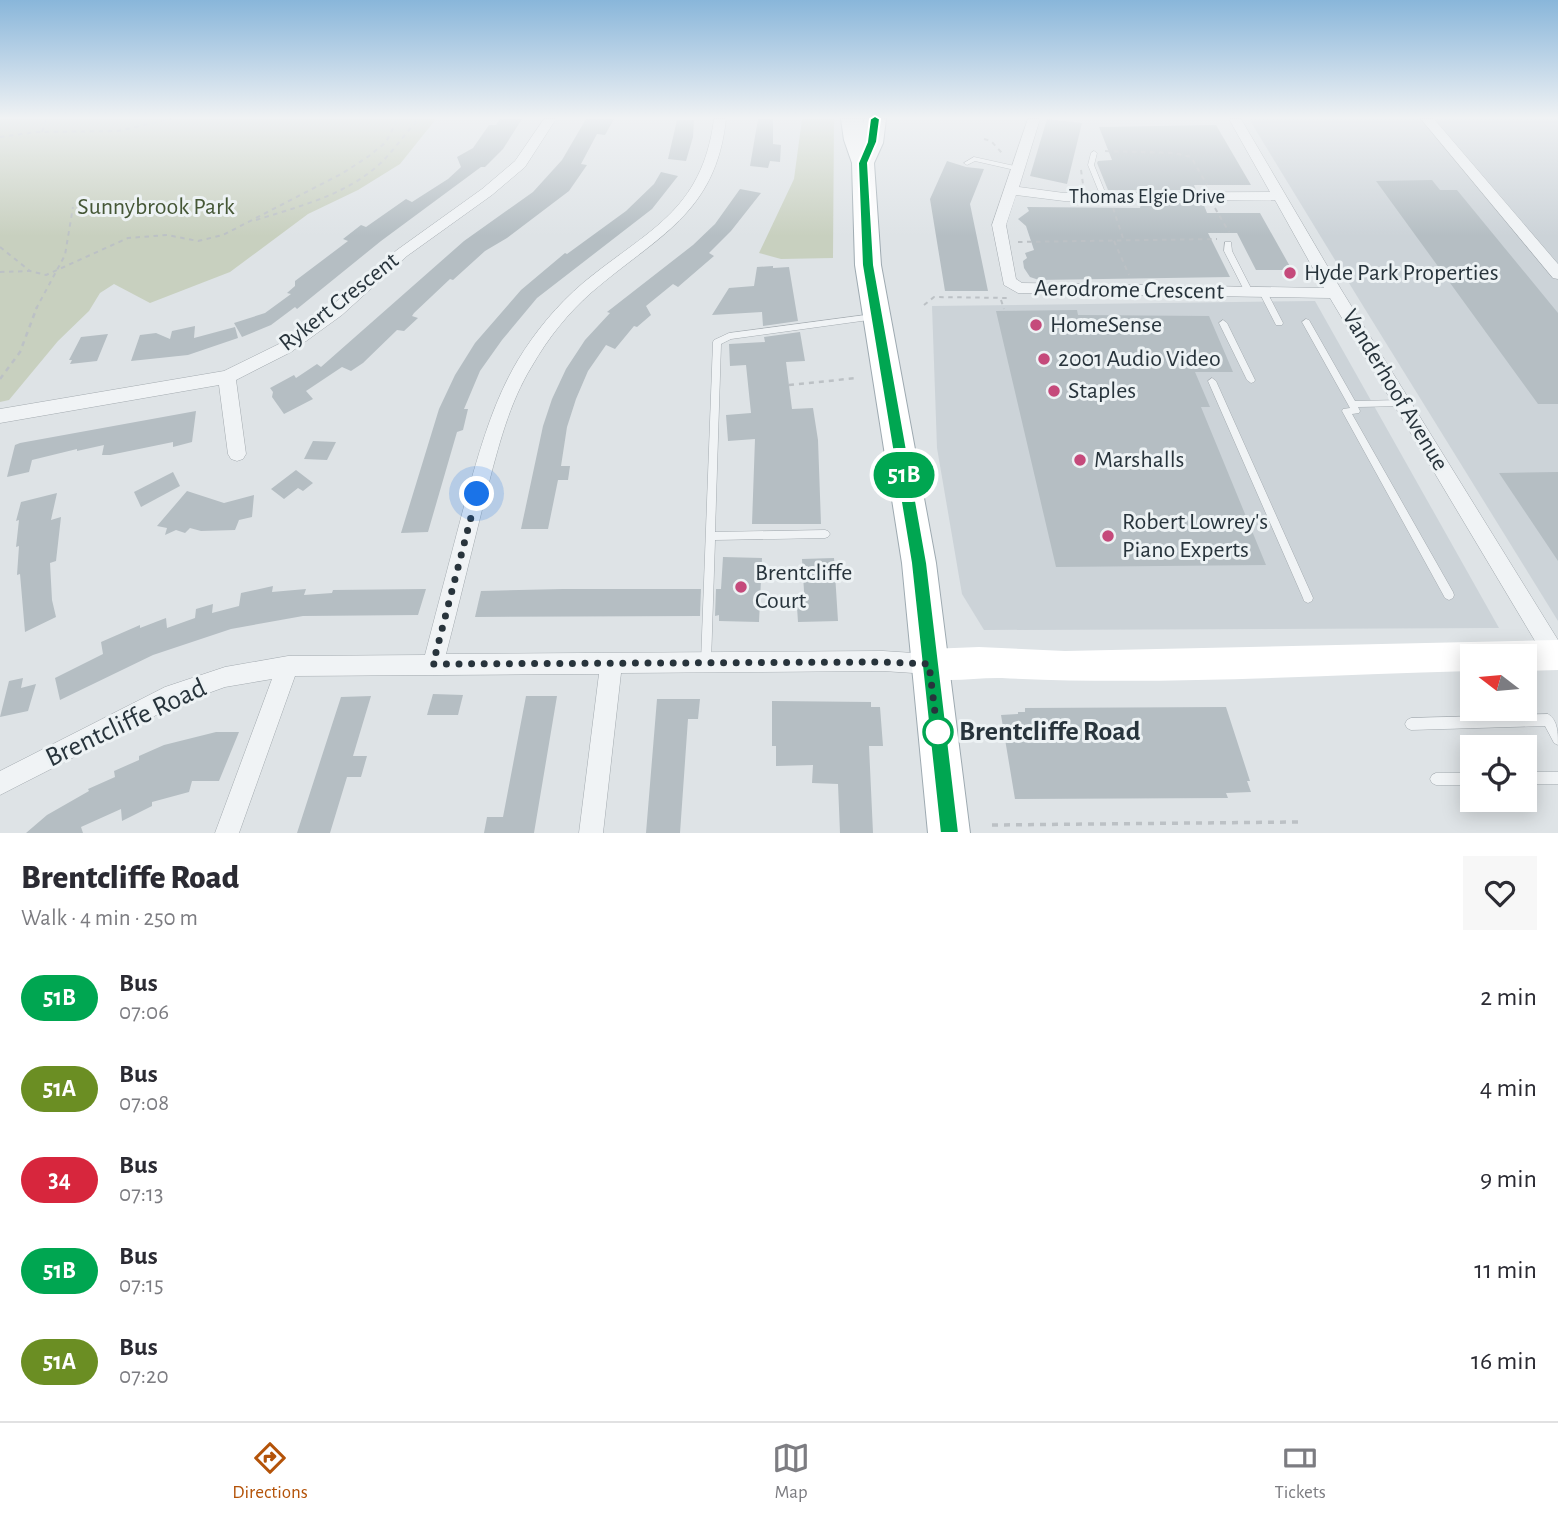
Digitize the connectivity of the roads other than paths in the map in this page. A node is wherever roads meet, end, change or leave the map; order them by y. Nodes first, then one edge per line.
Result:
1 (524, 158) edge
2 (714, 158) edge
3 (861, 158) edge
4 (865, 158) edge
5 (1022, 158) edge
6 (1093, 158) edge
7 (1258, 158) edge
8 (1461, 158) edge
9 (863, 163) junction
10 (967, 163) dead end
11 (1019, 169) junction
12 (1013, 190) junction
13 (1281, 196) junction
14 (1106, 197) junction
15 (1228, 240) road end
16 (1555, 267) edge
17 (1256, 292) junction
18 (1335, 293) junction
19 (876, 317) junction
20 (1223, 323) dead end
21 (1279, 323) dead end
22 (1306, 323) dead end
23 (227, 377) junction
24 (1251, 380) dead end
25 (1212, 381) dead end
26 (1402, 403) junction
27 (1352, 404) junction
28 (0, 416) edge
29 (237, 454) dead end
30 (825, 534) dead end
31 (710, 536) junction
32 (1449, 595) dead end
33 (1308, 598) dead end
34 (1460, 656) edge
35 (1537, 656) edge
36 (1557, 656) edge
37 (433, 664) junction
38 (706, 664) junction
39 (929, 664) junction
40 (611, 665) junction
41 (288, 666) junction
42 (1412, 724) dead end
43 (1558, 739) edge
44 (1537, 778) edge
45 (1558, 778) edge
46 (1436, 779) dead end
47 (1460, 779) edge
48 (0, 783) edge
49 (227, 833) edge
50 (590, 833) edge
51 (949, 833) edge

1 - 23 street, Rykert Crescent
2 - 37 street
3 - 9 main road
4 - 9 main road
5 - 11 street, Aerodrome Crescent
6 - 14 lane
7 - 13 street, Vanderhoof Avenue
8 - 16 street
9 - 19 main road
10 - 11 lane
11 - 12 street, Aerodrome Crescent
12 - 14 street, Thomas Elgie Drive
12 - 17 street, Aerodrome Crescent
13 - 14 street, Thomas Elgie Drive
13 - 18 street, Vanderhoof Avenue
15 - 17 lane
17 - 18 street, Aerodrome Crescent
17 - 21 lane
18 - 26 street, Vanderhoof Avenue
19 - 31 lane
19 - 39 main road
20 - 24 lane
22 - 27 lane
23 - 28 street, Rykert Crescent
23 - 29 street
25 - 33 lane
26 - 27 lane
26 - 36 street, Vanderhoof Avenue
27 - 32 lane
30 - 31 lane
31 - 38 lane
34 - 39 street, Brentcliffe Road
35 - 36 street
37 - 40 street, Brentcliffe Road
37 - 41 street, Brentcliffe Road
38 - 39 street, Brentcliffe Road
38 - 40 street, Brentcliffe Road
39 - 51 main road
40 - 50 street
41 - 48 street, Brentcliffe Road
41 - 49 street
42 - 43 lane
44 - 45 lane
46 - 47 lane

